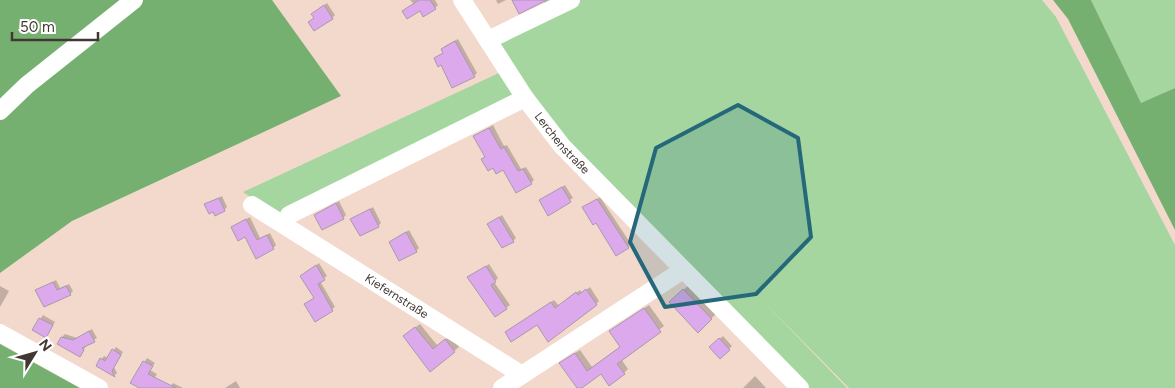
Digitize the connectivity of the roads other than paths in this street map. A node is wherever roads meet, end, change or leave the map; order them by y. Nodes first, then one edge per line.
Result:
1 (134, 0) edge
2 (462, 0) edge
3 (571, 0) edge
4 (488, 40) junction
5 (525, 98) junction
6 (0, 111) edge
7 (252, 205) dead end
8 (289, 216) dead end
9 (683, 270) junction
10 (0, 333) edge
11 (522, 375) junction
12 (99, 388) edge
13 (502, 388) edge
14 (800, 388) edge

1 - 6 street
2 - 4 street, Lerchenstraße
3 - 4 street
4 - 5 street, Lerchenstraße
5 - 8 street
5 - 9 street, Lerchenstraße
7 - 11 street, Kiefernstraße
9 - 11 street
9 - 14 street, Lerchenstraße
10 - 12 street
11 - 13 street

